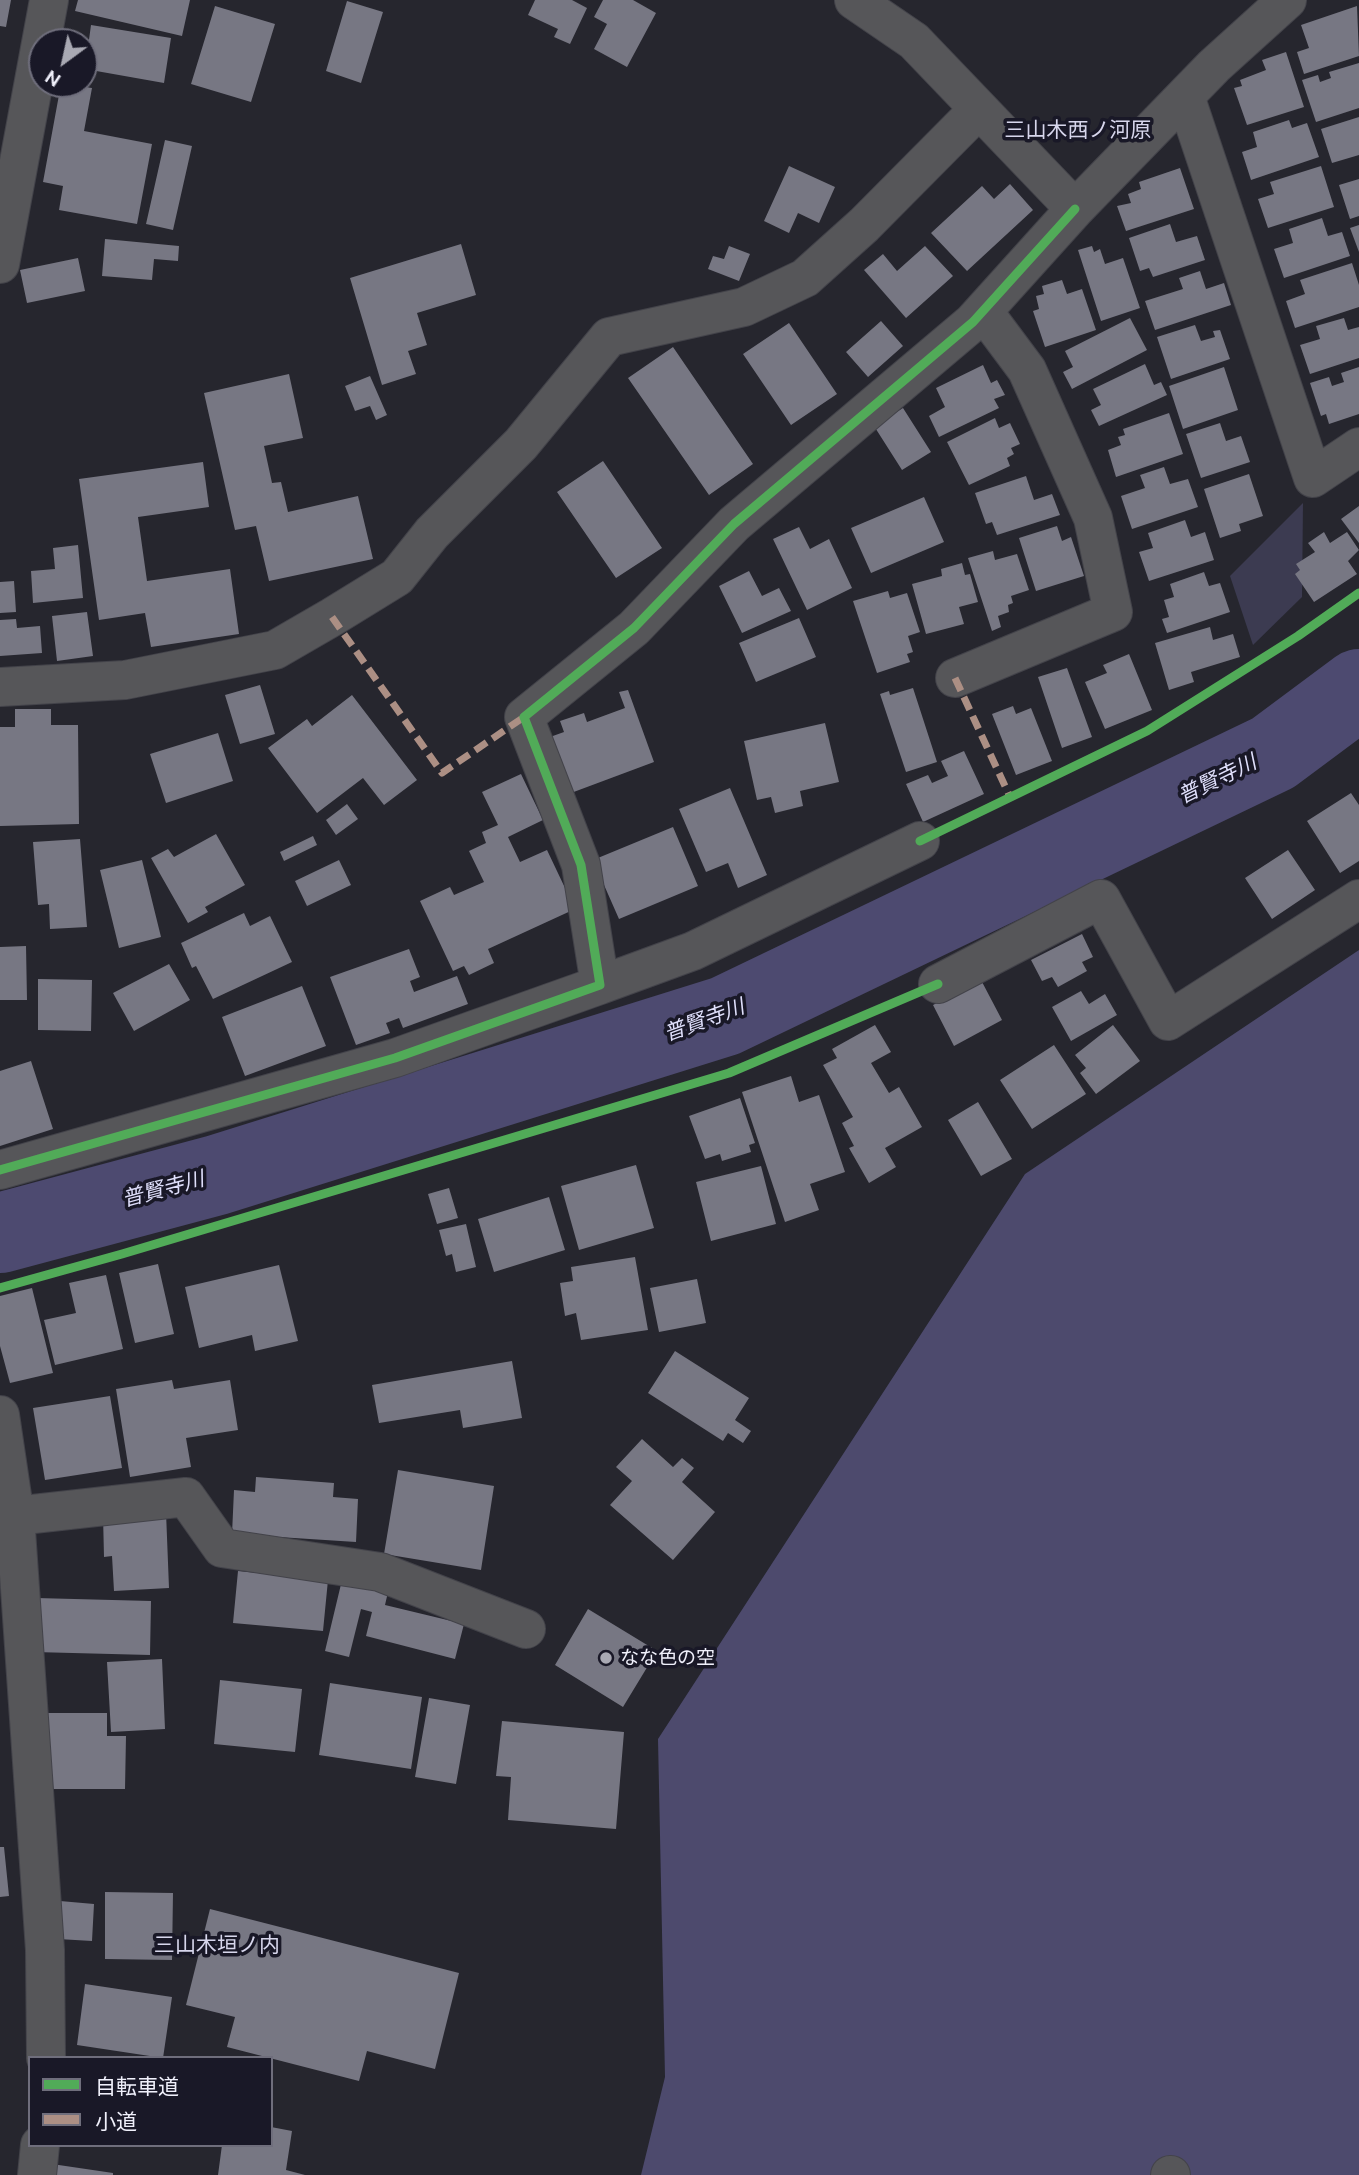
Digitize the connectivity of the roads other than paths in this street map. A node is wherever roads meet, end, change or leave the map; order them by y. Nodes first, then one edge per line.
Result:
1 (49, 0) edge
2 (854, 0) edge
3 (1287, 0) edge
4 (1185, 96) junction
5 (979, 109) junction
6 (1075, 209) junction
7 (6, 210) edge
8 (0, 264) edge
9 (983, 311) junction
10 (1359, 447) edge
11 (956, 678) dead end
12 (0, 687) edge
13 (920, 841) dead end
14 (1359, 899) edge
15 (938, 984) dead end
16 (600, 985) junction
17 (0, 1170) edge
18 (0, 1415) edge
19 (15, 1516) junction
20 (526, 1629) dead end
21 (46, 2056) edge
22 (40, 2147) edge
23 (37, 2175) edge

1 - 7 street
2 - 5 street
3 - 4 street
4 - 6 street
4 - 10 street
5 - 6 street
5 - 12 street
6 - 9 street
7 - 8 street
9 - 11 street
9 - 16 street
13 - 16 street
14 - 15 street
16 - 17 street
18 - 19 street
19 - 20 street
19 - 21 street
22 - 23 street

